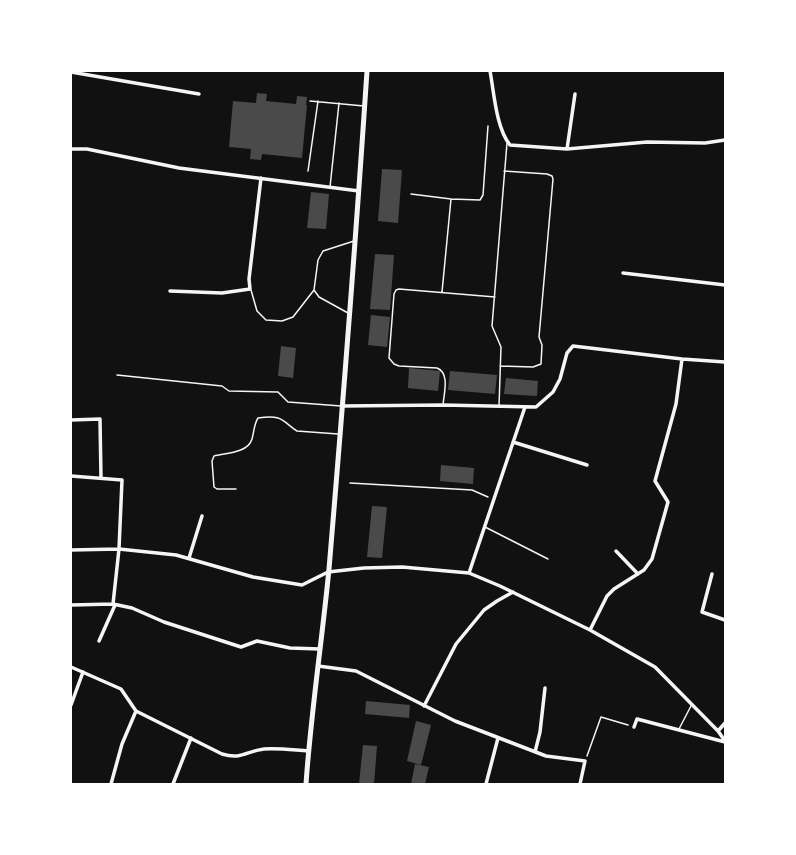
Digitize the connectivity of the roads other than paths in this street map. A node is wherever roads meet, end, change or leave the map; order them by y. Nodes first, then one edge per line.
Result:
1 (367, 71) edge
2 (490, 71) edge
3 (71, 72) edge
4 (200, 94) dead end
5 (575, 94) dead end
6 (310, 101) dead end
7 (318, 101) junction
8 (339, 103) junction
9 (364, 106) junction
10 (488, 126) dead end
11 (725, 140) edge
12 (507, 141) junction
13 (71, 149) edge
14 (567, 149) junction
15 (308, 171) dead end
16 (504, 171) junction
17 (262, 178) junction
18 (330, 187) junction
19 (359, 191) junction
20 (411, 194) dead end
21 (451, 199) junction
22 (355, 241) junction
23 (623, 273) dead end
24 (725, 285) edge
25 (250, 289) junction
26 (314, 290) junction
27 (170, 291) dead end
28 (442, 292) junction
29 (495, 297) junction
30 (349, 314) junction
31 (682, 359) junction
32 (725, 362) edge
33 (500, 366) junction
34 (117, 375) dead end
35 (443, 405) junction
36 (343, 406) junction
37 (499, 406) junction
38 (525, 407) junction
39 (71, 420) edge
40 (340, 434) junction
41 (513, 442) junction
42 (587, 465) dead end
43 (71, 476) edge
44 (101, 478) junction
45 (236, 489) dead end
46 (202, 516) dead end
47 (485, 527) junction
48 (119, 549) junction
49 (71, 550) edge
50 (616, 551) dead end
51 (189, 558) junction
52 (548, 559) dead end
53 (328, 572) junction
54 (469, 573) junction
55 (638, 574) junction
56 (712, 574) dead end
57 (513, 592) junction
58 (114, 604) junction
59 (71, 605) edge
60 (725, 620) edge
61 (590, 630) junction
62 (99, 641) dead end
63 (320, 649) junction
64 (318, 666) junction
65 (71, 667) edge
66 (83, 672) junction
67 (545, 688) dead end
68 (692, 704) junction
69 (71, 705) edge
70 (424, 706) junction
71 (136, 712) junction
72 (725, 723) edge
73 (634, 727) road end
74 (678, 730) junction
75 (718, 731) junction
76 (191, 738) junction
77 (498, 738) junction
78 (725, 742) edge
79 (308, 752) junction
80 (535, 752) junction
81 (111, 784) edge
82 (173, 784) edge
83 (306, 784) edge
84 (486, 784) edge
85 (580, 784) edge

1 - 9 main road
2 - 12 street
3 - 4 street
5 - 14 street
6 - 7 lane
7 - 8 lane
7 - 15 lane
8 - 9 lane
8 - 18 lane
9 - 19 main road
10 - 21 lane
11 - 14 street
12 - 14 street
12 - 16 lane
13 - 17 street
16 - 29 lane
16 - 33 lane
17 - 18 street
17 - 25 street
18 - 19 street
19 - 22 main road
20 - 21 lane
21 - 28 lane
22 - 26 lane
22 - 30 main road
23 - 24 street
25 - 26 lane
25 - 27 street
26 - 30 lane
28 - 29 lane
28 - 35 lane
29 - 33 lane
30 - 36 main road
31 - 32 street
31 - 38 street
31 - 55 street
33 - 37 lane
34 - 36 lane
35 - 36 street
35 - 37 street
36 - 40 main road
37 - 38 street
38 - 41 street
39 - 44 street
40 - 45 lane
40 - 53 main road
41 - 42 street
41 - 47 street
43 - 44 street
44 - 48 street
46 - 51 street
47 - 52 lane
47 - 54 street
48 - 49 street
48 - 51 street
48 - 58 street
50 - 55 street
51 - 53 street
53 - 54 street
53 - 63 main road
54 - 57 street
55 - 61 street
56 - 60 street
57 - 61 street
57 - 70 street
58 - 59 street
58 - 62 street
58 - 63 street
61 - 68 street
63 - 64 main road
64 - 70 street
64 - 79 main road
65 - 66 street
66 - 69 street
66 - 71 street
67 - 80 street
68 - 74 lane
68 - 75 street
70 - 77 street
71 - 76 street
71 - 81 street
72 - 75 street
73 - 74 street
74 - 78 street
75 - 78 street
76 - 79 street
76 - 82 street
77 - 80 street
77 - 84 street
79 - 83 main road
80 - 85 street

